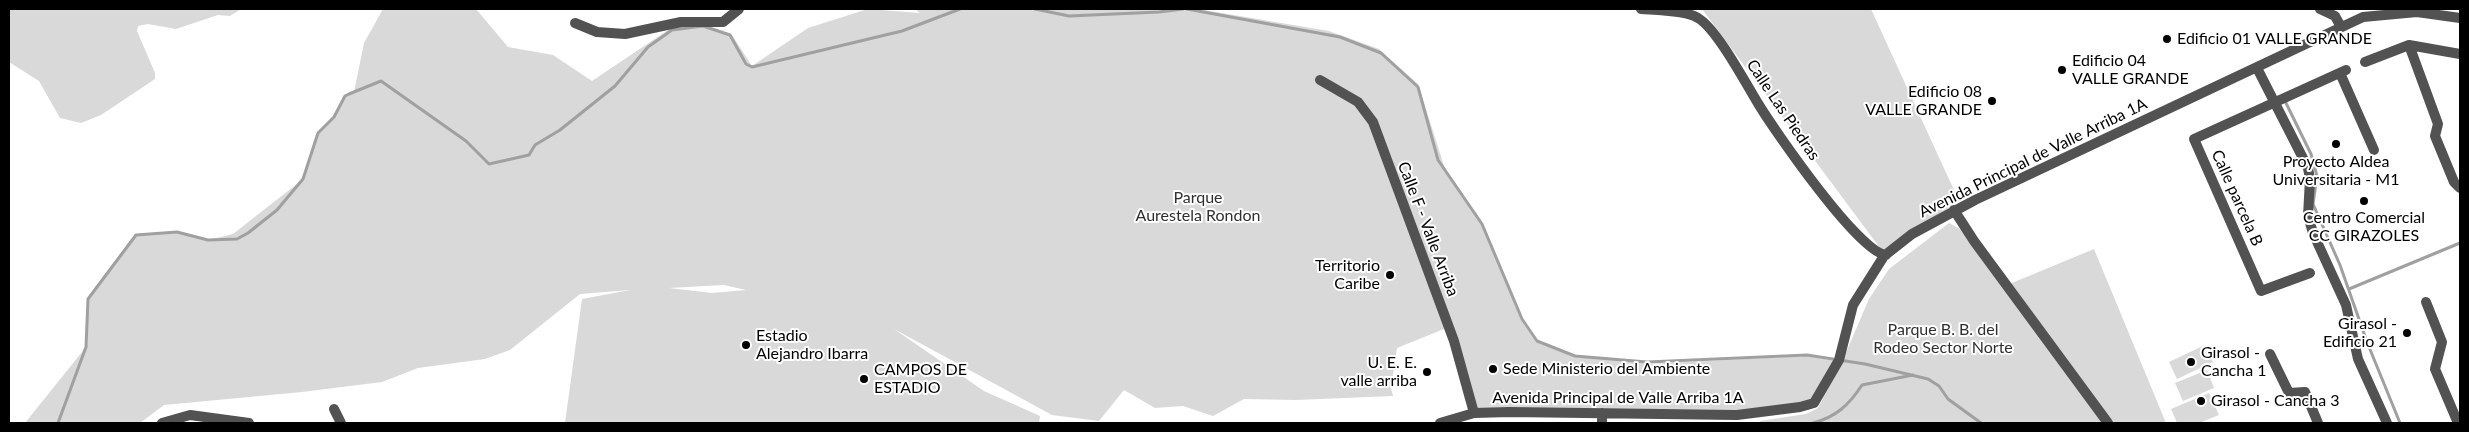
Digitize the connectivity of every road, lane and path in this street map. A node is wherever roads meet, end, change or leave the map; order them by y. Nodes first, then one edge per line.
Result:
1 (739, 9) edge
2 (1642, 9) edge
3 (2320, 9) edge
4 (1688, 11) edge
5 (2460, 18) edge
6 (574, 23) dead end
7 (2341, 27) junction
8 (2409, 45) junction
9 (2460, 54) edge
10 (2365, 62) dead end
11 (2256, 68) junction
12 (1320, 80) dead end
13 (2274, 101) junction
14 (2374, 150) dead end
15 (2460, 188) edge
16 (1954, 210) junction
17 (1886, 255) junction
18 (2310, 273) dead end
19 (2426, 302) dead end
20 (2270, 354) dead end
21 (334, 409) dead end
22 (1474, 413) junction
23 (1602, 418) edge
24 (162, 423) edge
25 (249, 423) edge
26 (341, 423) edge
27 (1440, 423) edge
28 (2108, 423) edge
29 (2318, 423) edge
30 (2387, 423) edge
31 (2458, 423) edge

1 - 6 street
2 - 4 street, Calle Las Piedras
3 - 7 street
4 - 17 street, Calle Las Piedras
5 - 7 street, Avenida Principal de Valle Arriba 1A
7 - 11 street, Avenida Principal de Valle Arriba 1A
8 - 9 street
8 - 10 street
8 - 15 street
11 - 13 street
11 - 16 street, Avenida Principal de Valle Arriba 1A
12 - 22 street, Calle F - Valle Arriba
13 - 14 street, Calle parcela B
13 - 18 street, Calle parcela B
13 - 30 street
16 - 17 street, Avenida Principal de Valle Arriba 1A
16 - 28 street
17 - 23 street, Avenida Principal de Valle Arriba 1A
19 - 31 street
20 - 29 street
21 - 26 street
22 - 23 street, Avenida Principal de Valle Arriba 1A
22 - 27 street, Avenida Principal de Valle Arriba 1A
24 - 25 street

